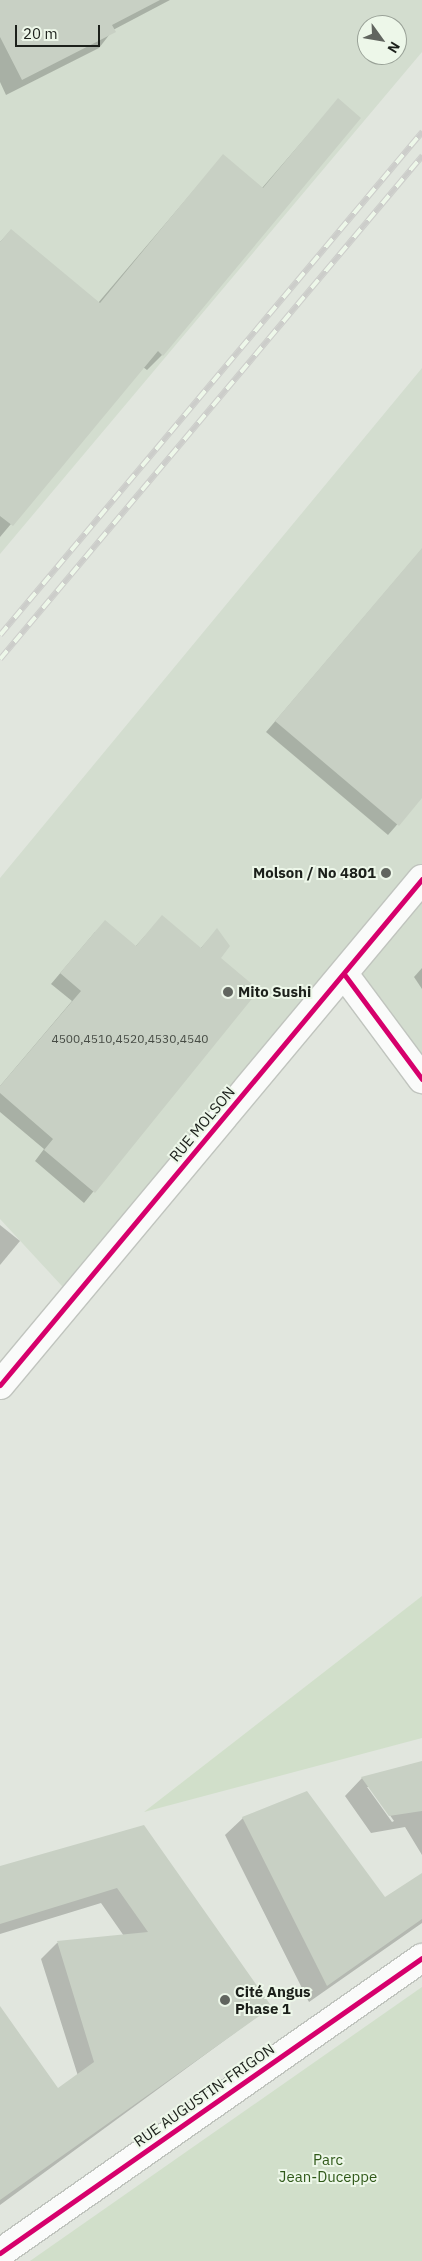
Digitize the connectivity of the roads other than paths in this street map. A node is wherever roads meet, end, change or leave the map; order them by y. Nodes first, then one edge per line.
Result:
1 (422, 878) edge
2 (344, 974) junction
3 (422, 1079) edge
4 (0, 1385) edge
5 (422, 1958) edge
6 (0, 2253) edge

1 - 2 street, RUE MOLSON
2 - 3 street
2 - 4 street, RUE MOLSON
5 - 6 street, RUE AUGUSTIN-FRIGON

